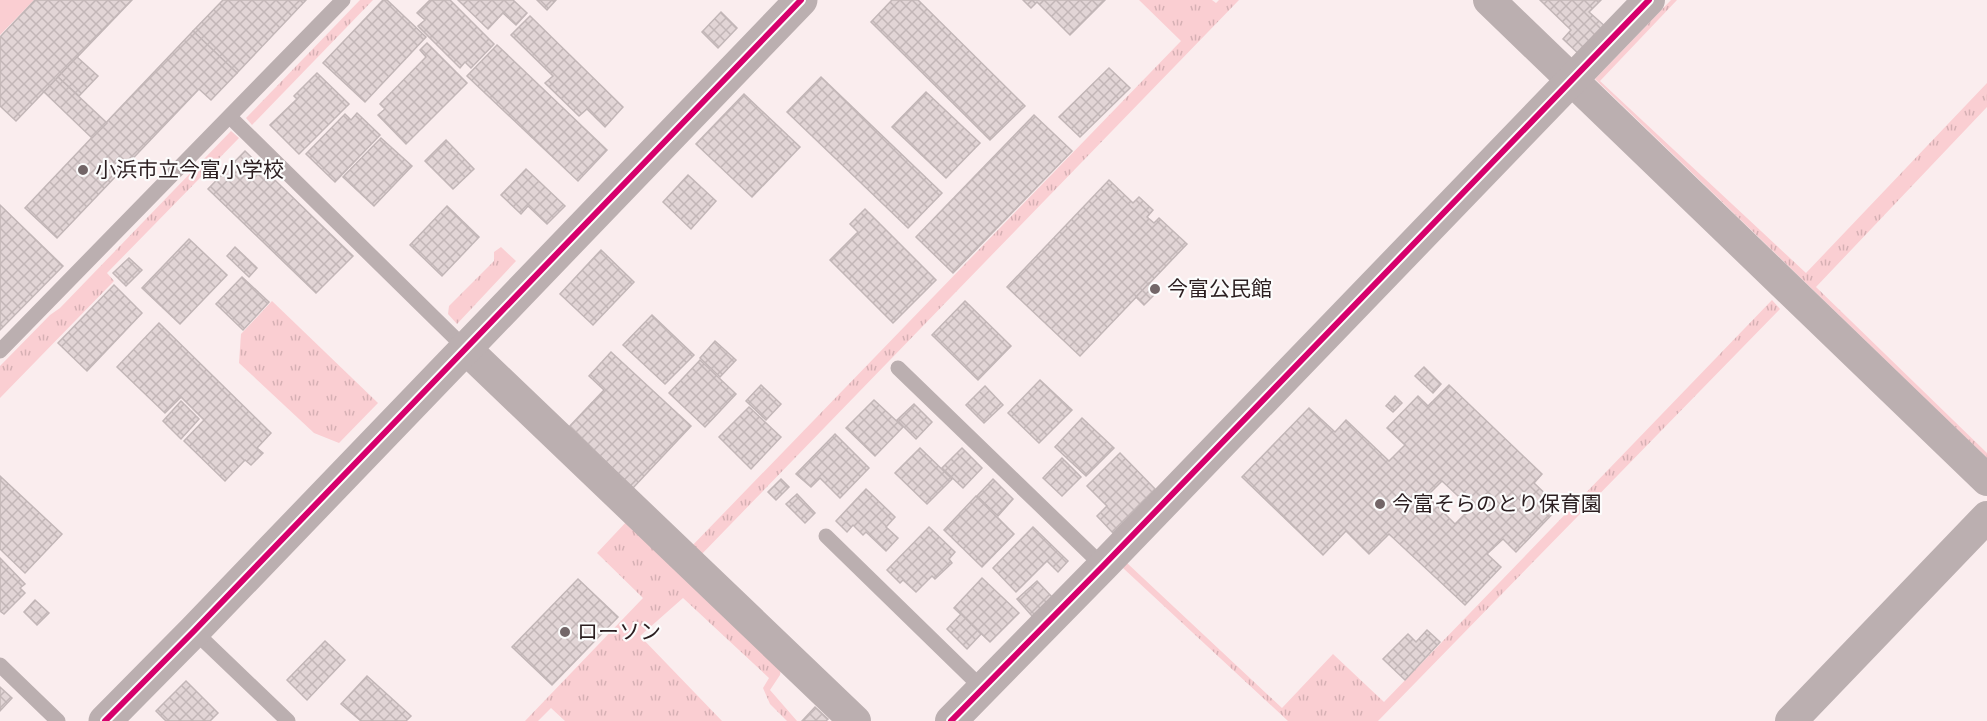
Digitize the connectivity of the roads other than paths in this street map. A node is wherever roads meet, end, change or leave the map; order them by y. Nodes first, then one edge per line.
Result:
1 (343, 0) edge
2 (801, 0) edge
3 (1489, 0) edge
4 (1649, 0) edge
5 (1572, 80) junction
6 (230, 117) junction
7 (465, 348) junction
8 (0, 351) edge
9 (898, 368) dead end
10 (1987, 480) edge
11 (1987, 517) edge
12 (826, 536) dead end
13 (1103, 566) junction
14 (194, 631) junction
15 (0, 665) edge
16 (982, 688) junction
17 (58, 721) edge
18 (105, 721) edge
19 (288, 721) edge
20 (855, 721) edge
21 (951, 721) edge
22 (1791, 721) edge

1 - 6 lane
2 - 7 street
3 - 5 street
4 - 5 street
5 - 10 street
5 - 13 street
6 - 7 lane
6 - 8 lane
7 - 14 street
7 - 20 street
9 - 13 lane
11 - 22 street
12 - 16 lane
13 - 16 street
14 - 18 street
14 - 19 lane
15 - 17 lane
16 - 21 street

